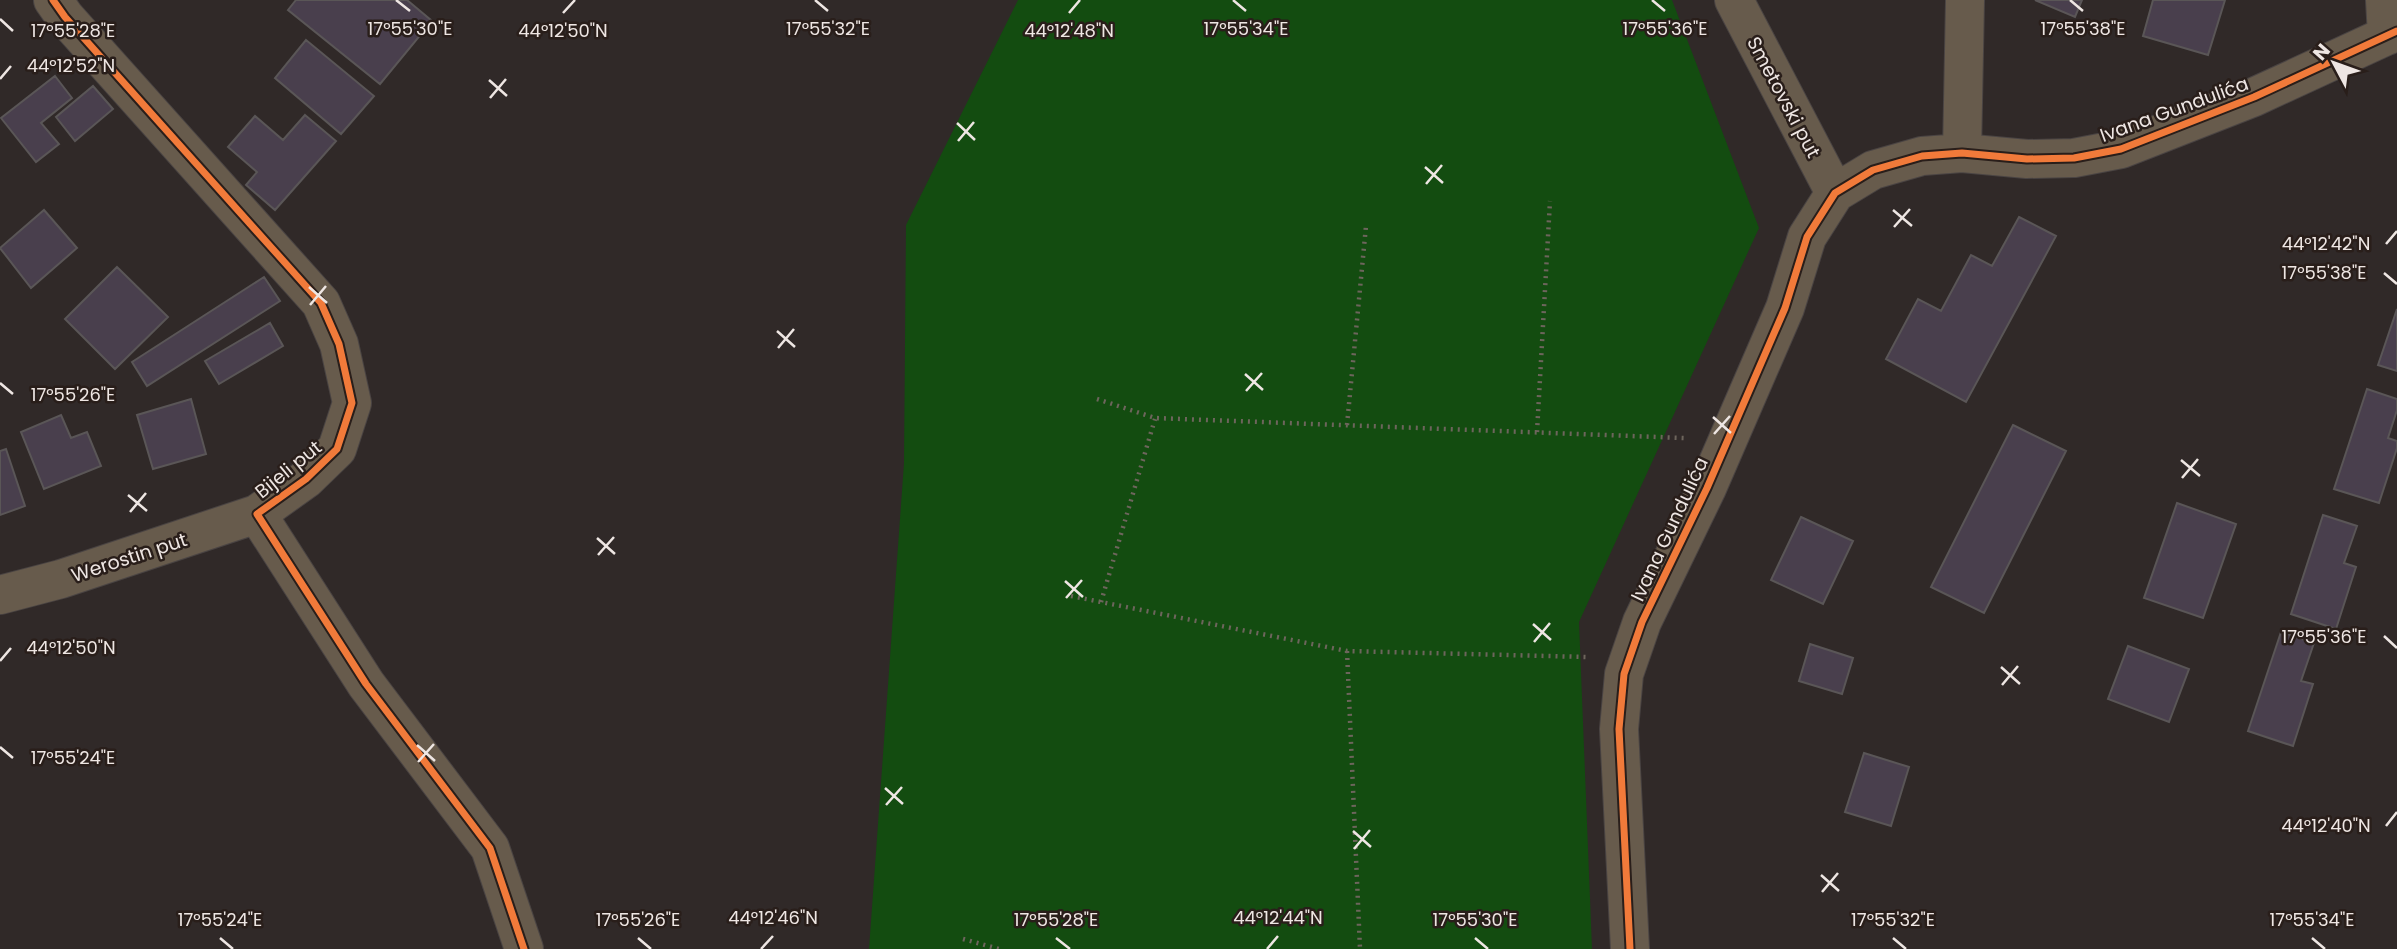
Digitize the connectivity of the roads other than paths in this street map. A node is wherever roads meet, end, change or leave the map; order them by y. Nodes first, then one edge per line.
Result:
1 (53, 0) edge
2 (1734, 0) edge
3 (1965, 0) edge
4 (2390, 23) edge
5 (1962, 153) junction
6 (1835, 193) junction
7 (257, 514) junction
8 (0, 595) edge
9 (524, 949) edge
10 (1630, 949) edge

1 - 7 street, Bijeli put
2 - 6 street, Smetovski put
3 - 5 street
4 - 5 street, Ivana Gundulića
5 - 6 street, Ivana Gundulića
6 - 10 street, Ivana Gundulića
7 - 8 street, Werostin put
7 - 9 street, Bijeli put

